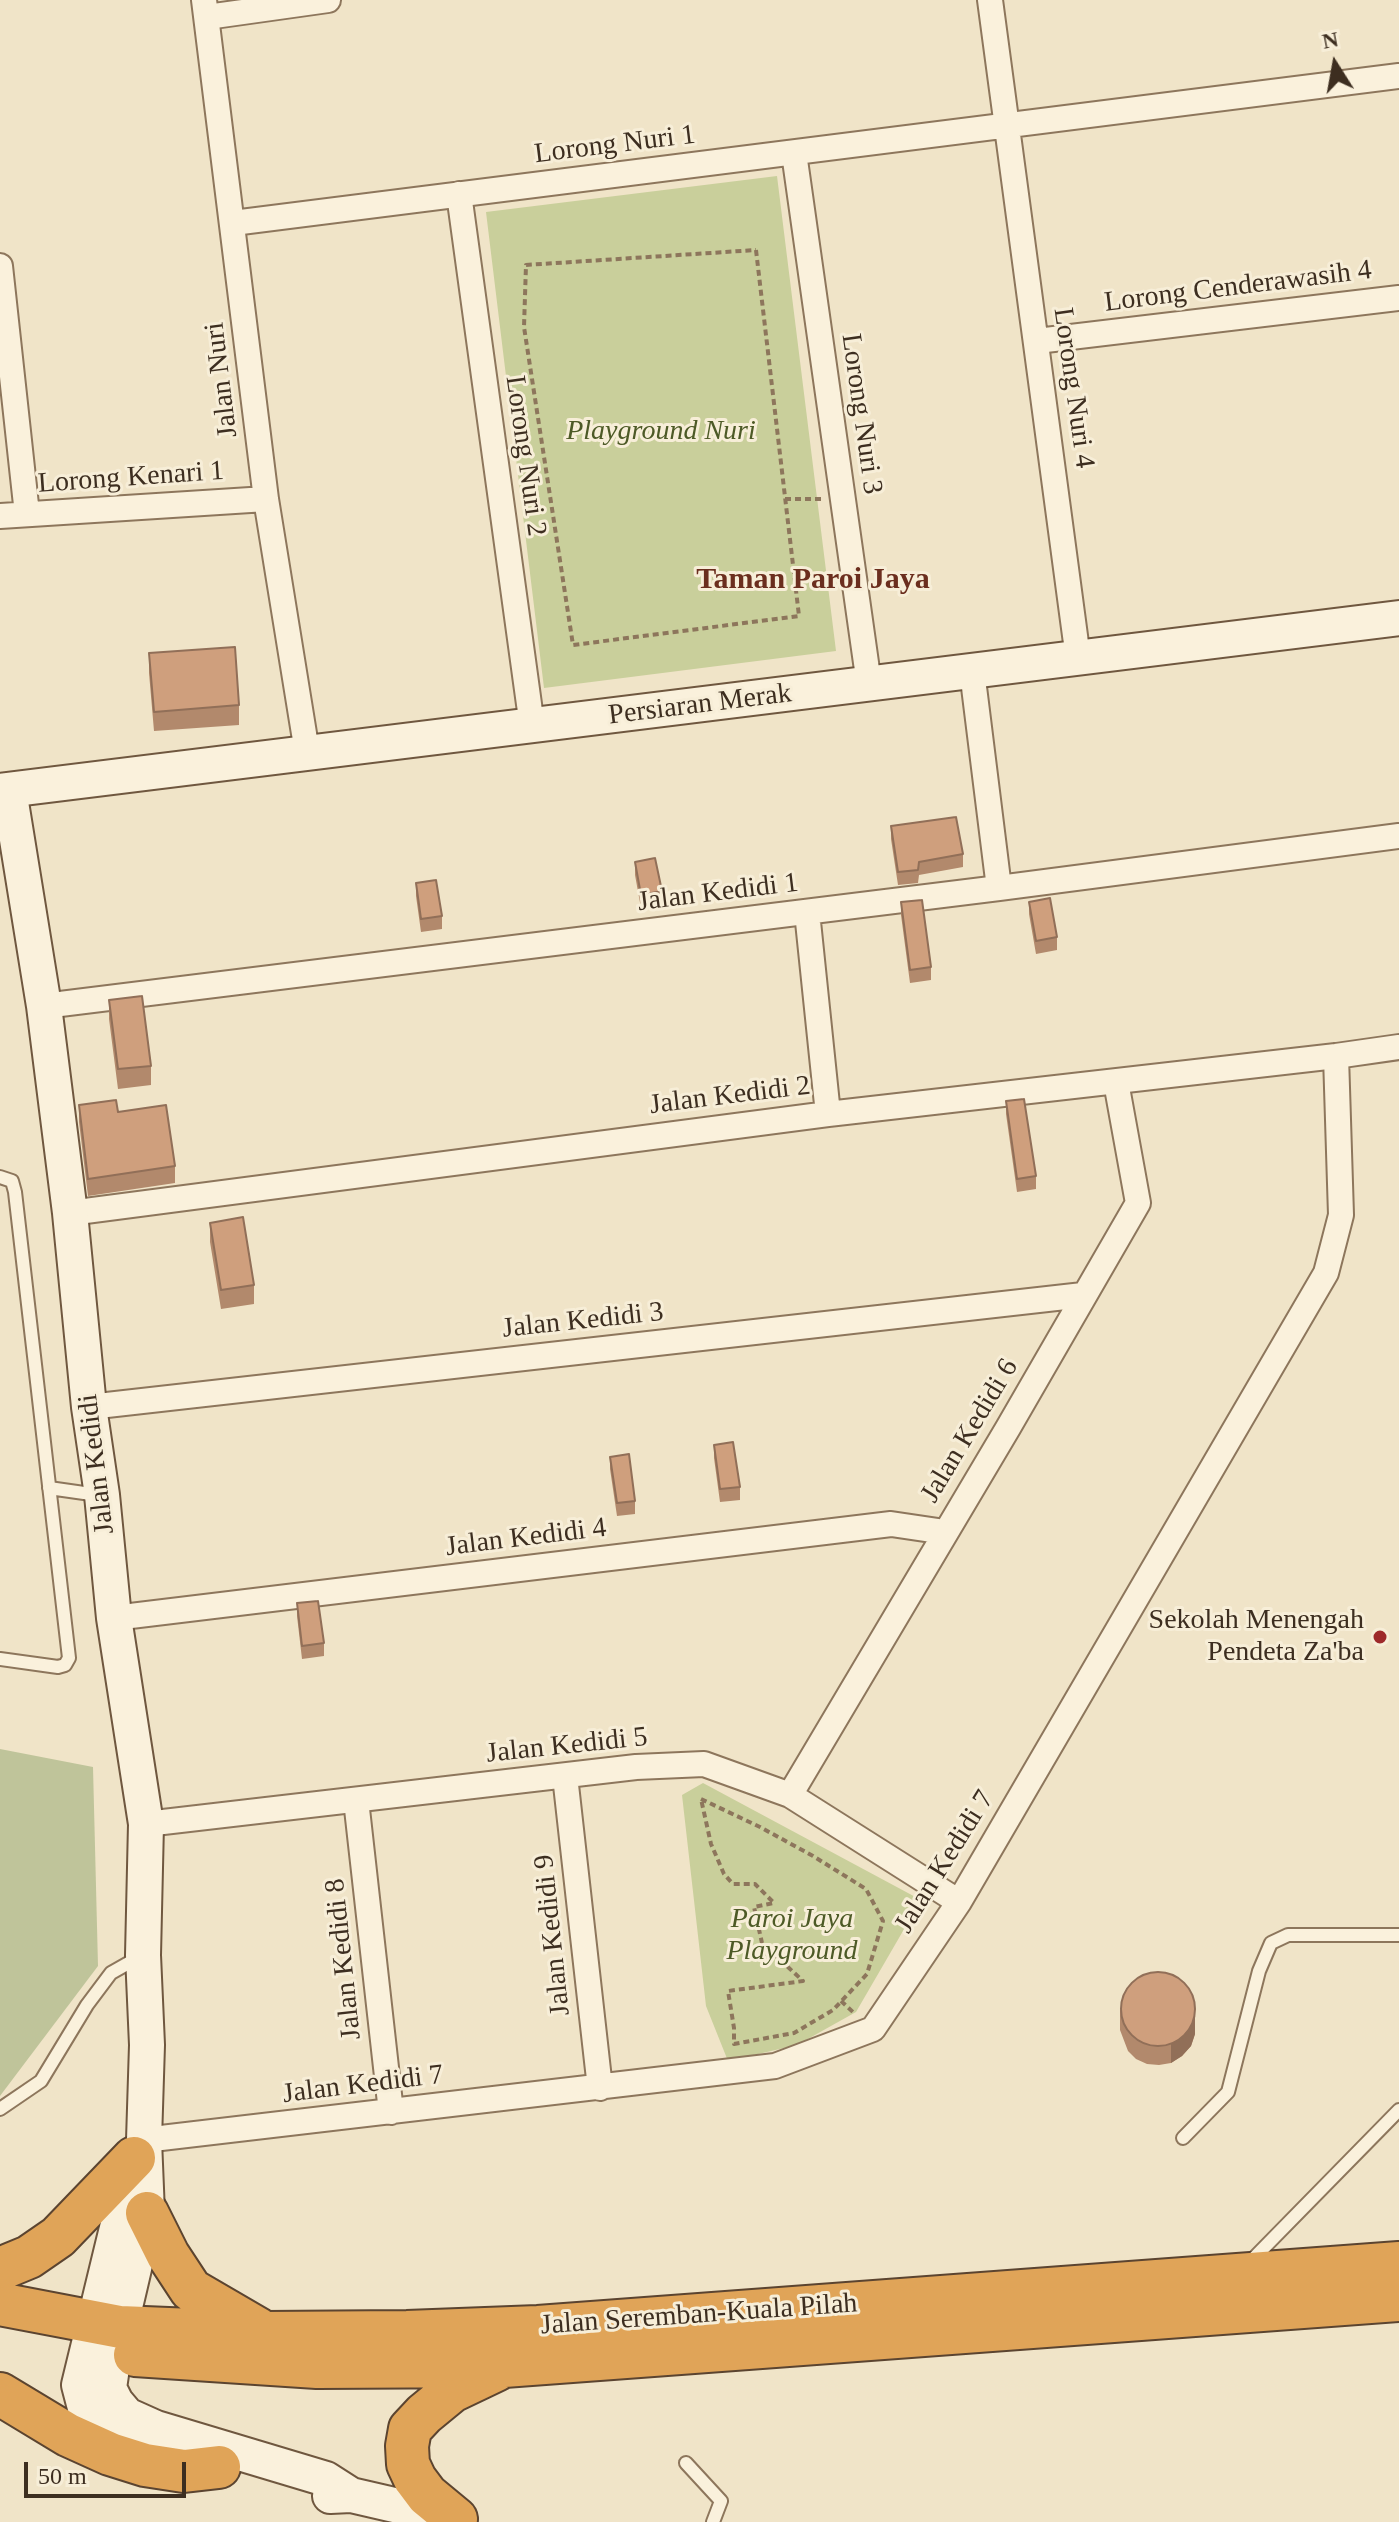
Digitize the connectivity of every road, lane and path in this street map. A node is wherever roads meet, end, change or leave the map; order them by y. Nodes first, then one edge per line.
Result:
1 (328, 0) edge
2 (990, 0) edge
3 (205, 8) edge
4 (1399, 76) edge
5 (1005, 127) junction
6 (794, 153) junction
7 (459, 194) junction
8 (233, 223) junction
9 (0, 266) edge
10 (0, 273) edge
11 (1399, 298) edge
12 (1037, 341) junction
13 (266, 499) junction
14 (785, 499) junction
15 (843, 500) junction
16 (27, 514) junction
17 (0, 516) edge
18 (1399, 618) edge
19 (1078, 658) junction
20 (972, 671) junction
21 (869, 684) junction
22 (532, 726) junction
23 (307, 752) junction
24 (4, 790) edge
25 (1399, 836) edge
26 (999, 888) junction
27 (807, 912) junction
28 (44, 1006) junction
29 (1399, 1047) edge
30 (1336, 1056) junction
31 (1116, 1082) junction
32 (828, 1114) junction
33 (0, 1177) edge
34 (70, 1213) junction
35 (1083, 1295) junction
36 (89, 1407) junction
37 (49, 1488) junction
38 (102, 1495) junction
39 (945, 1532) junction
40 (114, 1618) junction
41 (0, 1659) edge
42 (565, 1776) junction
43 (790, 1795) junction
44 (701, 1799) joint
45 (356, 1800) junction
46 (146, 1824) junction
47 (959, 1902) junction
48 (1399, 1935) edge
49 (143, 1955) junction
50 (600, 2088) junction
51 (0, 2109) edge
52 (1399, 2110) edge
53 (391, 2112) junction
54 (1183, 2138) dead end
55 (139, 2149) junction
56 (147, 2213) junction
57 (1399, 2263) edge
58 (0, 2269) edge
59 (1239, 2275) junction
60 (1399, 2300) edge
61 (0, 2304) edge
62 (265, 2333) junction
63 (0, 2334) edge
64 (104, 2338) junction
65 (504, 2366) junction
66 (0, 2394) edge
67 (686, 2463) dead end
68 (219, 2467) junction
69 (351, 2495) junction
70 (462, 2520) edge
71 (713, 2522) edge

1 - 3 street
2 - 5 street, Lorong Nuri 4
3 - 8 street, Jalan Nuri
4 - 5 street, Lorong Nuri 1
5 - 6 street, Lorong Nuri 1
5 - 12 street, Lorong Nuri 4
6 - 7 street, Lorong Nuri 1
6 - 15 street, Lorong Nuri 3
7 - 8 street, Lorong Nuri 1
7 - 22 street, Lorong Nuri 2
8 - 13 street, Jalan Nuri
9 - 10 street
10 - 16 street
11 - 12 street, Lorong Cenderawasih 4
12 - 19 street, Lorong Nuri 4
13 - 16 street, Lorong Kenari 1
13 - 23 street, Jalan Nuri
14 - 14 path
14 - 15 path
15 - 21 street, Lorong Nuri 3
16 - 17 street, Lorong Kenari 1
18 - 19 street, Persiaran Merak
19 - 20 street, Persiaran Merak
20 - 21 street, Persiaran Merak
20 - 26 street
21 - 22 street, Persiaran Merak
22 - 23 street, Persiaran Merak
23 - 24 street, Persiaran Merak
24 - 28 street, Jalan Kedidi
25 - 26 street, Jalan Kedidi 1
26 - 27 street, Jalan Kedidi 1
27 - 28 street, Jalan Kedidi 1
27 - 32 street
28 - 34 street, Jalan Kedidi
29 - 30 street, Jalan Kedidi 2
30 - 31 street, Jalan Kedidi 2
30 - 47 street, Jalan Kedidi 7
31 - 32 street, Jalan Kedidi 2
31 - 35 street, Jalan Kedidi 6
32 - 34 street, Jalan Kedidi 2
33 - 37 lane
34 - 36 street, Jalan Kedidi
35 - 36 street, Jalan Kedidi 3
35 - 39 street, Jalan Kedidi 6
36 - 38 street, Jalan Kedidi
37 - 38 lane
37 - 41 lane
38 - 40 street, Jalan Kedidi
39 - 40 street, Jalan Kedidi 4
39 - 43 street, Jalan Kedidi 6
40 - 46 street, Jalan Kedidi
42 - 43 street, Jalan Kedidi 5
42 - 45 street, Jalan Kedidi 5
42 - 50 street, Jalan Kedidi 9
43 - 47 street, Jalan Kedidi 5
44 - 44 path
45 - 46 street, Jalan Kedidi 5
45 - 53 street, Jalan Kedidi 8
46 - 49 street, Jalan Kedidi
47 - 50 street, Jalan Kedidi 7
48 - 54 lane
49 - 51 lane
49 - 55 street, Jalan Kedidi
50 - 53 street, Jalan Kedidi 7
52 - 59 lane
53 - 55 street, Jalan Kedidi 7
55 - 56 street
55 - 58 highway
55 - 64 street
56 - 62 highway
56 - 64 street
57 - 59 highway, Jalan Seremban-Kuala Pilah
59 - 62 highway, Jalan Seremban-Kuala Pilah
60 - 65 highway, Jalan Seremban-Kuala Pilah
61 - 64 highway, Jalan Seremban-Kuala Pilah
62 - 64 highway, Jalan Seremban-Kuala Pilah
63 - 64 highway, Jalan Seremban-Kuala Pilah
64 - 65 highway, Jalan Seremban-Kuala Pilah
64 - 68 street
64 - 69 street
65 - 70 highway
66 - 68 highway
67 - 71 lane
68 - 69 street
69 - 70 street

